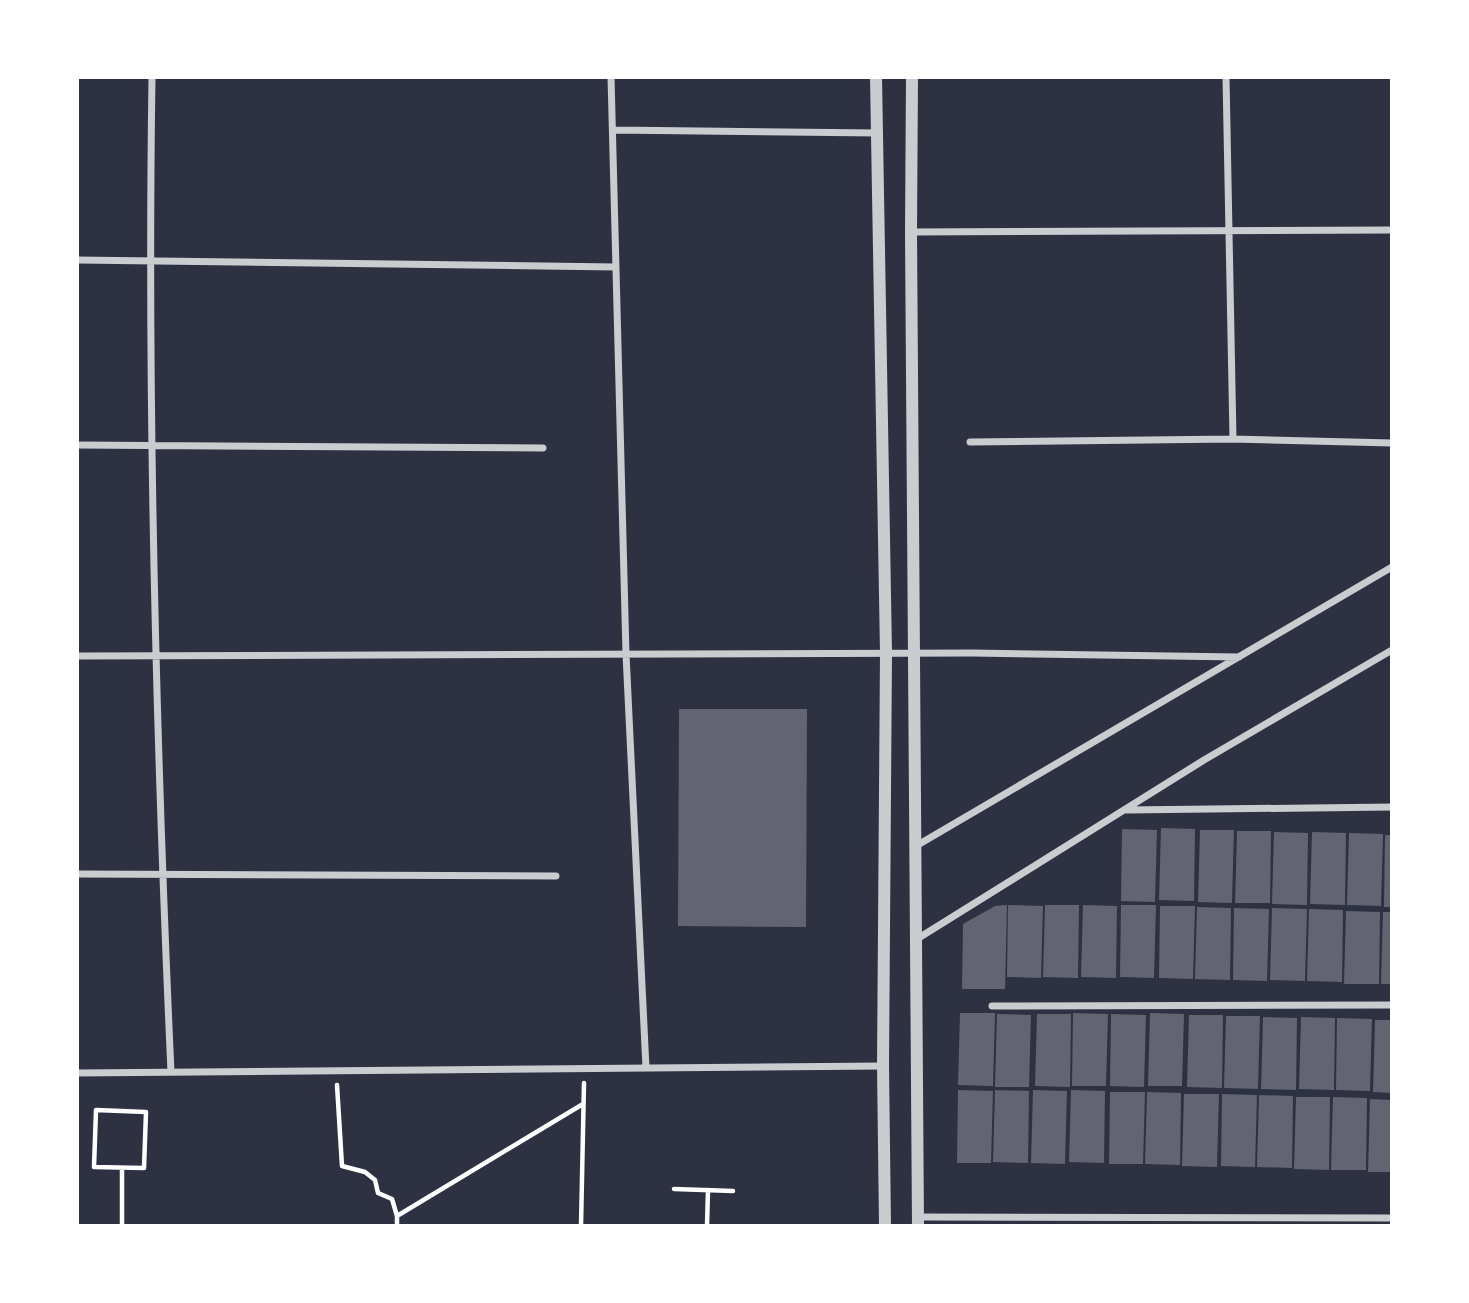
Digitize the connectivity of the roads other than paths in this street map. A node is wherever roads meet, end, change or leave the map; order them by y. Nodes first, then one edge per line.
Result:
1 (152, 77) edge
2 (611, 77) edge
3 (876, 77) edge
4 (912, 77) edge
5 (1226, 77) edge
6 (612, 130) junction
7 (877, 132) junction
8 (1229, 229) junction
9 (1392, 230) edge
10 (911, 232) junction
11 (77, 260) edge
12 (149, 260) junction
13 (616, 267) junction
14 (1233, 439) junction
15 (970, 442) dead end
16 (1392, 443) edge
17 (152, 444) junction
18 (77, 445) edge
19 (543, 448) dead end
20 (1392, 567) edge
21 (1392, 650) edge
22 (886, 653) junction
23 (914, 653) junction
24 (626, 654) junction
25 (77, 656) edge
26 (158, 656) junction
27 (1239, 657) junction
28 (1392, 807) edge
29 (1124, 810) junction
30 (915, 846) junction
31 (77, 874) edge
32 (162, 874) junction
33 (556, 876) dead end
34 (916, 939) junction
35 (1392, 1005) edge
36 (992, 1006) dead end
37 (883, 1066) junction
38 (646, 1068) junction
39 (172, 1072) junction
40 (77, 1073) edge
41 (1392, 1218) edge
42 (918, 1222) edge
43 (885, 1226) edge

1 - 12 street
2 - 6 street
3 - 7 street
4 - 10 street
5 - 8 street
6 - 7 street
6 - 13 street
7 - 22 street
8 - 9 street
8 - 10 street
8 - 14 street
10 - 23 street
11 - 12 street
12 - 13 street
12 - 17 street
13 - 24 street
14 - 15 street
14 - 16 street
17 - 18 street
17 - 19 street
17 - 26 street
20 - 27 street
21 - 29 street
22 - 23 street
22 - 24 street
22 - 37 street
23 - 27 street
23 - 30 street
24 - 26 street
24 - 38 street
25 - 26 street
26 - 32 street
27 - 30 street
28 - 29 street
29 - 34 street
30 - 34 street
31 - 32 street
32 - 33 street
32 - 39 street
34 - 42 street
35 - 36 street
37 - 38 street
37 - 43 street
38 - 39 street
39 - 40 street
41 - 42 street

